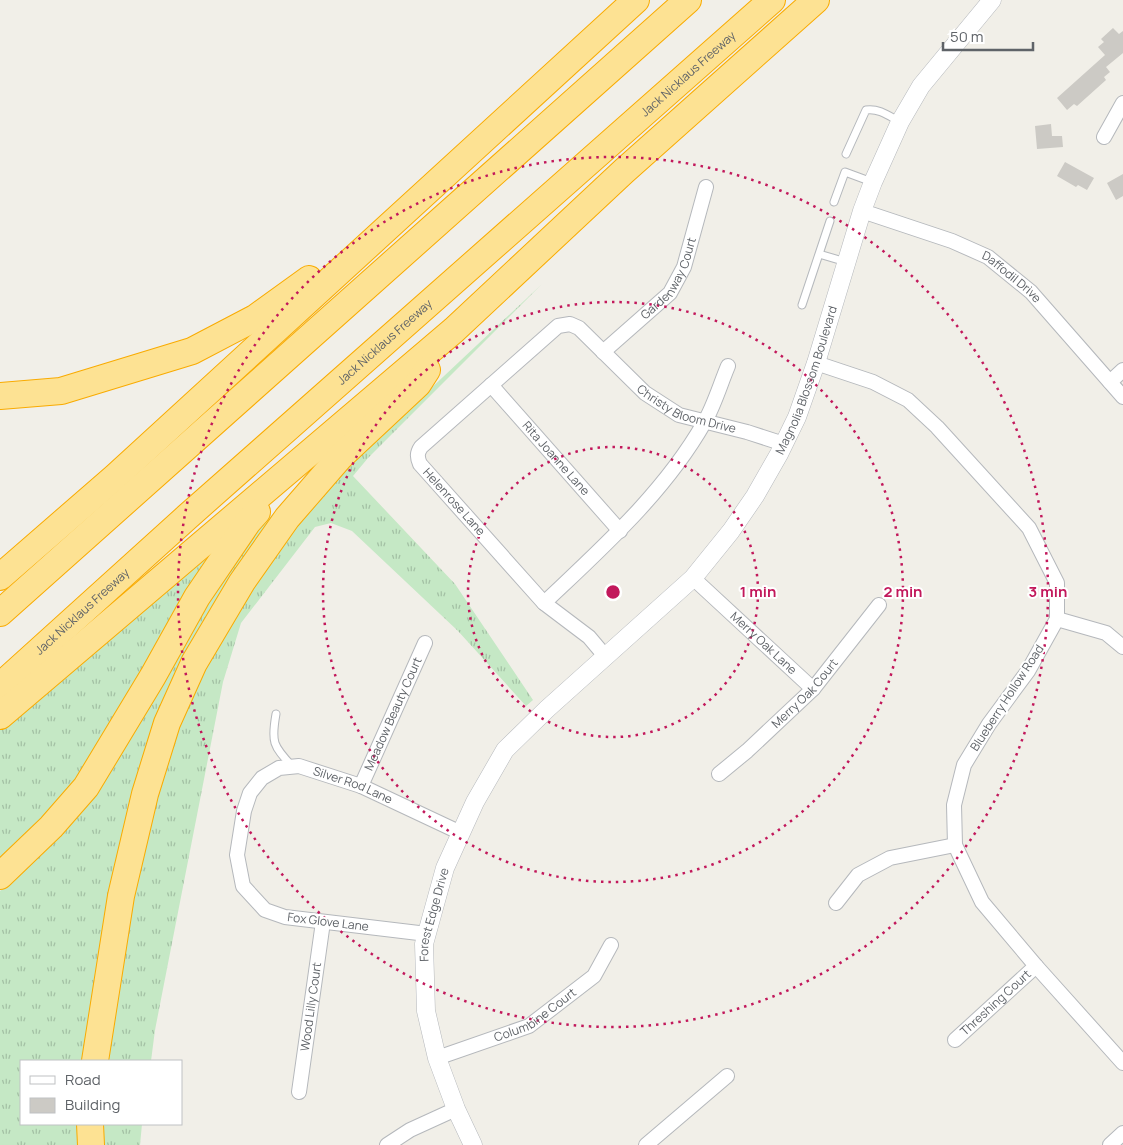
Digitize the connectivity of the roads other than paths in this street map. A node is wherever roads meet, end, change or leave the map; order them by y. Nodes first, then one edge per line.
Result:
1 (636, 0) edge
2 (688, 0) edge
3 (772, 0) edge
4 (816, 0) edge
5 (992, 0) edge
6 (546, 82) junction
7 (1123, 103) edge
8 (900, 122) junction
9 (1104, 137) dead end
10 (846, 154) dead end
11 (873, 182) junction
12 (706, 187) dead end
13 (834, 202) dead end
14 (862, 211) junction
15 (830, 221) dead end
16 (819, 254) junction
17 (847, 262) junction
18 (802, 305) dead end
19 (454, 330) junction
20 (603, 352) junction
21 (816, 363) junction
22 (728, 366) dead end
23 (1123, 370) edge
24 (1110, 382) junction
25 (490, 385) junction
26 (0, 396) edge
27 (1123, 397) edge
28 (705, 422) junction
29 (784, 444) junction
30 (316, 447) junction
31 (620, 531) junction
32 (0, 577) edge
33 (693, 578) junction
34 (544, 603) junction
35 (879, 605) dead end
36 (0, 613) edge
37 (1057, 619) junction
38 (425, 643) dead end
39 (1123, 647) edge
40 (605, 656) junction
41 (0, 686) edge
42 (813, 688) junction
43 (546, 709) joint
44 (276, 714) dead end
45 (0, 716) edge
46 (293, 766) junction
47 (719, 774) dead end
48 (361, 786) junction
49 (461, 833) junction
50 (955, 845) junction
51 (0, 876) edge
52 (836, 904) dead end
53 (322, 922) junction
54 (427, 934) junction
55 (611, 945) dead end
56 (1036, 966) junction
57 (955, 1040) dead end
58 (438, 1058) junction
59 (95, 1060) edge
60 (1123, 1063) edge
61 (727, 1076) dead end
62 (299, 1092) dead end
63 (456, 1109) junction
64 (90, 1125) edge
65 (1123, 1134) edge
66 (90, 1145) edge
67 (387, 1145) edge
68 (473, 1145) edge
69 (646, 1145) edge
70 (1110, 1145) edge

1 - 6 highway
2 - 36 highway
3 - 41 highway, Jack Nicklaus Freeway
4 - 19 highway
5 - 8 street, Magnolia Blossom Boulevard
6 - 26 highway
6 - 32 highway
7 - 9 street
8 - 10 lane
8 - 11 street, Magnolia Blossom Boulevard
11 - 13 lane
11 - 14 street, Magnolia Blossom Boulevard
12 - 20 street, Gardenway Court
14 - 17 street, Magnolia Blossom Boulevard
14 - 24 street, Daffodil Drive
15 - 16 lane
16 - 17 lane
16 - 18 lane
17 - 21 street, Magnolia Blossom Boulevard
19 - 30 highway
19 - 59 highway
20 - 25 street, Helenrose Lane
20 - 28 street, Christy Bloom Drive
21 - 29 street, Magnolia Blossom Boulevard
21 - 37 street, Blueberry Hollow Road
22 - 28 street
23 - 24 street
24 - 27 street, Daffodil Drive
25 - 31 street, Rita Joanne Lane
25 - 34 street, Helenrose Lane
28 - 29 street, Christy Bloom Drive
28 - 31 street
29 - 33 street, Magnolia Blossom Boulevard
30 - 45 highway
30 - 51 highway
31 - 34 street
33 - 40 street, Magnolia Blossom Boulevard
33 - 42 street, Merry Oak Lane
34 - 40 street, Helenrose Lane
35 - 42 street, Merry Oak Court
37 - 39 street
37 - 50 street, Blueberry Hollow Road
38 - 48 street, Meadow Beauty Court
40 - 43 street, Magnolia Blossom Boulevard
42 - 47 street, Merry Oak Court
43 - 49 street, Forest Edge Drive
44 - 46 lane
46 - 48 street, Silver Rod Lane
46 - 53 street, Fox Glove Lane
48 - 49 street, Silver Rod Lane
49 - 54 street, Forest Edge Drive
50 - 52 street
50 - 56 street, Blueberry Hollow Road
53 - 54 street, Fox Glove Lane
53 - 62 street, Wood Lilly Court
54 - 58 street, Forest Edge Drive
55 - 58 street, Columbine Court
56 - 57 street, Threshing Court
56 - 60 street, Blueberry Hollow Road
58 - 63 street, Forest Edge Drive
61 - 69 street
63 - 67 street
63 - 68 street, Forest Edge Drive
64 - 66 highway
65 - 70 street

